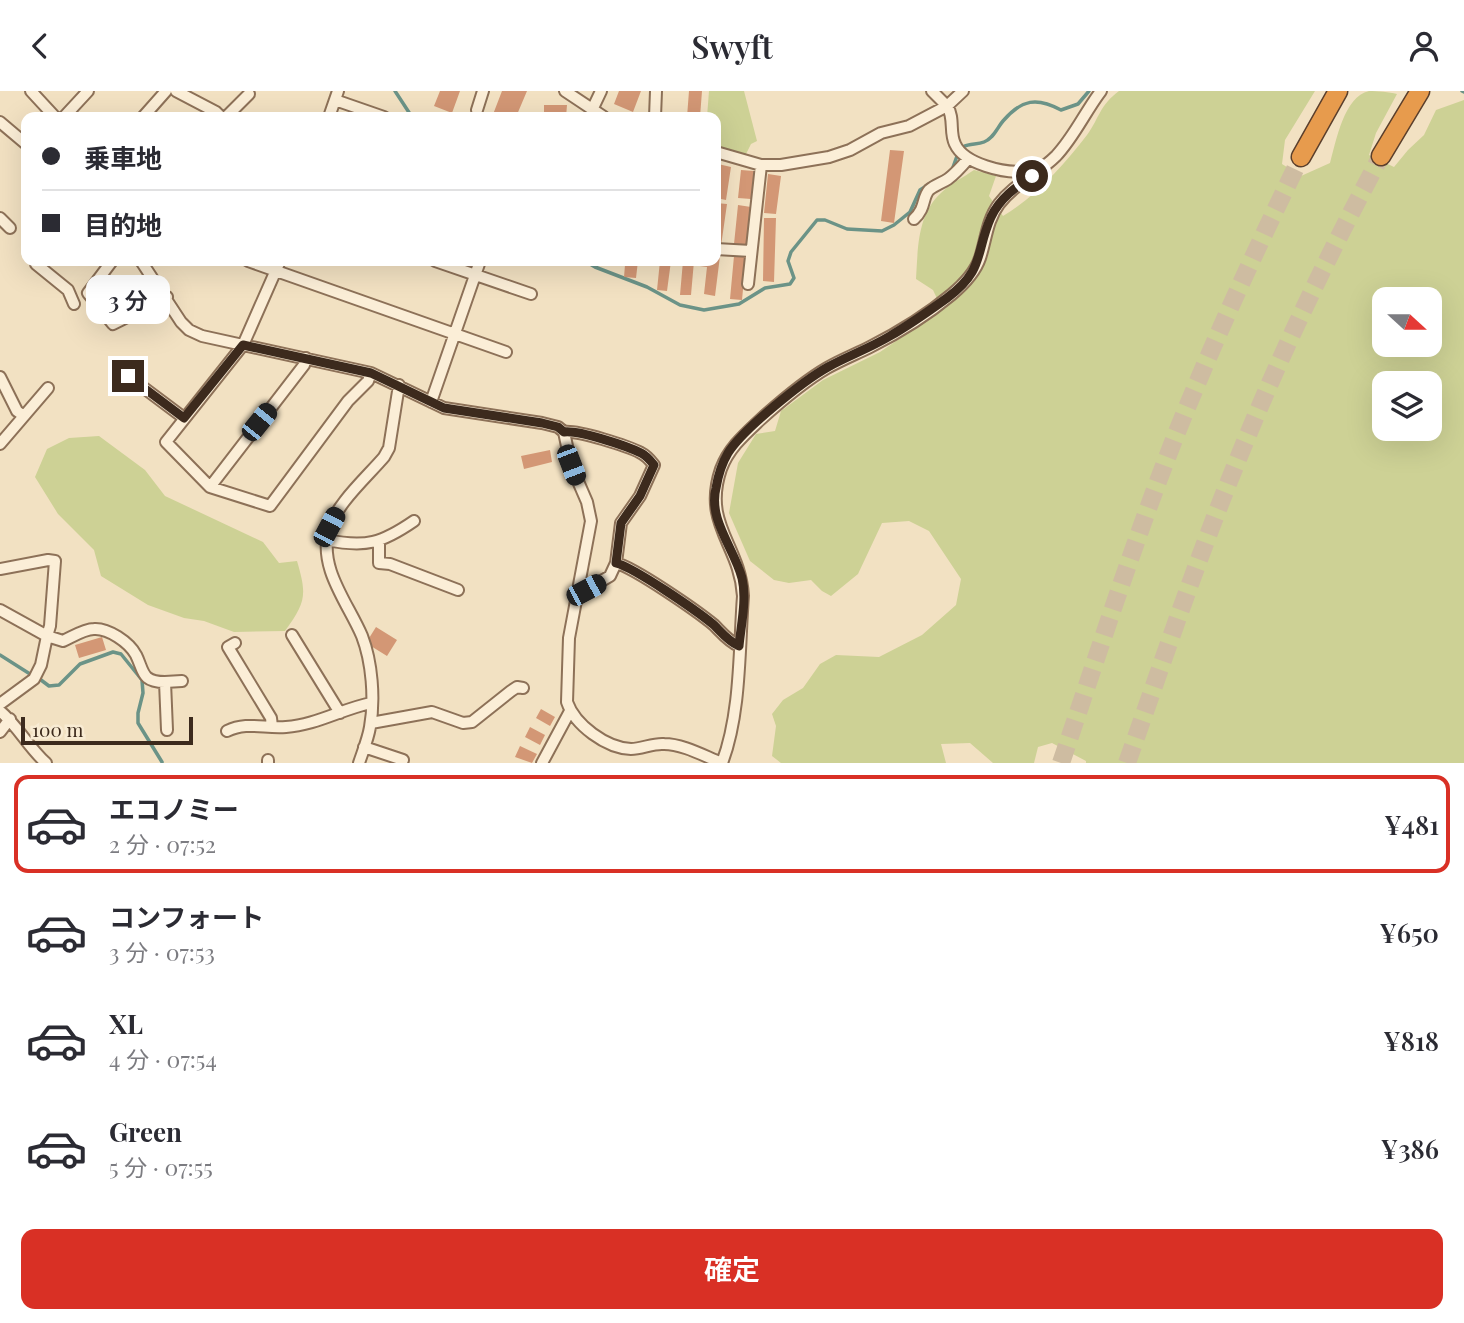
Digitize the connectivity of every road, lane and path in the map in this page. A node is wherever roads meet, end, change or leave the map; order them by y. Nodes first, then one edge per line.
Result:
1 (31, 91) edge
2 (88, 91) edge
3 (166, 91) edge
4 (483, 91) edge
5 (565, 91) edge
6 (601, 91) edge
7 (656, 91) edge
8 (932, 91) edge
9 (963, 91) edge
10 (1101, 91) edge
11 (1338, 91) edge
12 (1420, 91) edge
13 (183, 93) edge
14 (249, 94) dead end
15 (337, 96) edge
16 (947, 106) junction
17 (477, 110) dead end
18 (50, 112) edge
19 (69, 112) edge
20 (147, 112) edge
21 (216, 112) edge
22 (231, 112) edge
23 (373, 112) edge
24 (593, 112) edge
25 (598, 112) edge
26 (655, 112) edge
27 (0, 121) edge
28 (21, 140) edge
29 (721, 153) edge
30 (1301, 156) tunnel mouth
31 (1381, 156) tunnel mouth
32 (968, 159) junction
33 (761, 165) junction
34 (1032, 176) junction
35 (0, 218) edge
36 (914, 219) dead end
37 (10, 228) dead end
38 (721, 249) edge
39 (751, 251) junction
40 (38, 266) edge
41 (108, 266) edge
42 (145, 266) edge
43 (278, 266) edge
44 (449, 266) edge
45 (478, 266) edge
46 (475, 275) junction
47 (748, 284) dead end
48 (531, 294) dead end
49 (167, 297) junction
50 (74, 303) dead end
51 (456, 334) junction
52 (243, 345) junction
53 (506, 352) dead end
54 (306, 358) junction
55 (371, 373) junction
56 (128, 376) dead end
57 (0, 377) edge
58 (399, 385) junction
59 (48, 388) dead end
60 (431, 403) junction
61 (24, 416) junction
62 (184, 418) junction
63 (564, 432) junction
64 (0, 444) edge
65 (210, 487) junction
66 (414, 521) dead end
67 (327, 540) junction
68 (379, 541) junction
69 (616, 563) junction
70 (0, 569) edge
71 (458, 590) dead end
72 (578, 590) junction
73 (0, 610) edge
74 (292, 635) dead end
75 (47, 636) junction
76 (235, 643) dead end
77 (739, 646) junction
78 (182, 681) dead end
79 (165, 682) junction
80 (523, 688) dead end
81 (371, 703) junction
82 (0, 704) edge
83 (0, 711) edge
84 (570, 711) junction
85 (340, 713) junction
86 (10, 719) junction
87 (371, 723) junction
88 (272, 726) junction
89 (167, 730) dead end
90 (227, 731) dead end
91 (0, 732) edge
92 (364, 747) junction
93 (403, 760) dead end
94 (46, 763) edge
95 (359, 763) edge
96 (542, 763) edge
97 (722, 763) edge

1 - 18 street
2 - 19 street
3 - 20 street
4 - 17 street
5 - 24 street
6 - 25 street
7 - 26 street
8 - 16 street
9 - 16 street
10 - 34 street
11 - 30 highway
12 - 31 highway
13 - 21 street
14 - 22 street
15 - 23 street
16 - 32 street
16 - 33 street
27 - 28 street
29 - 33 street
32 - 34 street
32 - 36 street
33 - 39 street
34 - 77 street
35 - 37 street
38 - 39 street
39 - 47 street
40 - 50 street
41 - 49 street
42 - 49 street
43 - 51 street
43 - 52 street
44 - 46 street
45 - 46 street
46 - 48 street
46 - 51 street
49 - 52 street
51 - 53 street
51 - 60 street
52 - 54 street
52 - 62 street
54 - 55 street
54 - 65 street
55 - 58 street
55 - 65 street
56 - 62 street
57 - 61 street
58 - 60 street
58 - 67 street
59 - 61 street
60 - 63 street
61 - 64 street
62 - 65 street
63 - 69 street
63 - 72 street
66 - 68 street
67 - 68 street
67 - 81 street
68 - 71 street
69 - 72 street
69 - 77 street
70 - 75 street
72 - 84 street
73 - 75 street
74 - 85 street
75 - 79 street
75 - 82 street
76 - 88 street
77 - 97 street
78 - 79 street
79 - 89 street
80 - 87 street
81 - 85 street
81 - 87 street
83 - 86 street
84 - 96 street
84 - 97 street
85 - 88 street
86 - 91 street
86 - 94 street
87 - 92 street
88 - 90 street
92 - 93 street
92 - 95 street

